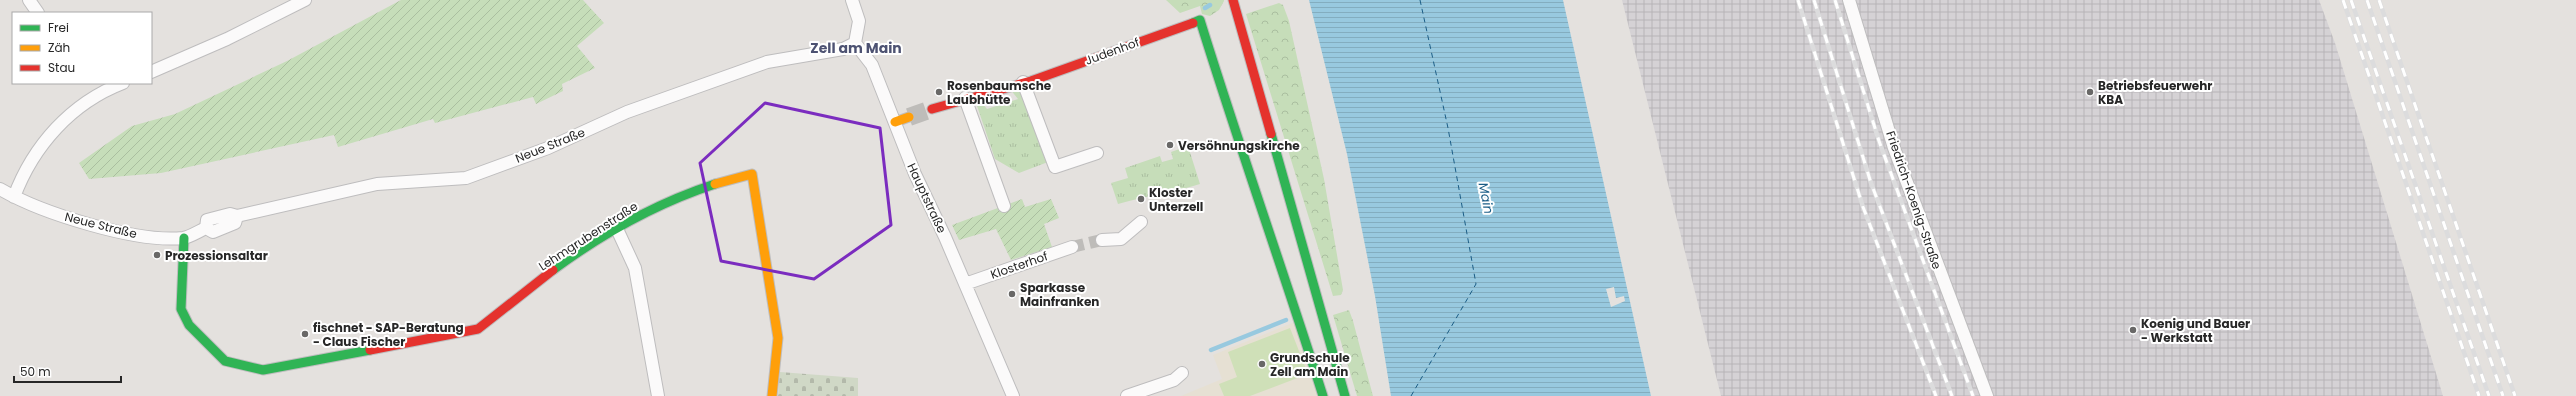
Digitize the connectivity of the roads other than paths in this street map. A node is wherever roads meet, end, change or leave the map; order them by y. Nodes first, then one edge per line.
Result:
1 (29, 0) edge
2 (305, 0) edge
3 (852, 0) edge
4 (1233, 0) edge
5 (1849, 0) edge
6 (37, 12) edge
7 (855, 43) junction
8 (152, 72) edge
9 (1023, 82) junction
10 (118, 84) edge
11 (102, 87) edge
12 (965, 98) junction
13 (932, 109) tunnel mouth
14 (910, 117) tunnel mouth
15 (895, 122) junction
16 (1097, 153) dead end
17 (0, 189) edge
18 (14, 197) junction
19 (1004, 206) dead end
20 (1141, 222) dead end
21 (617, 229) junction
22 (184, 238) junction
23 (1102, 240) tunnel mouth
24 (1072, 247) tunnel mouth
25 (965, 284) junction
26 (1182, 373) dead end
27 (658, 396) edge
28 (772, 396) edge
29 (1013, 396) edge
30 (1127, 396) edge
31 (1323, 396) edge
32 (1345, 396) edge
33 (1987, 396) edge

1 - 6 street
2 - 8 street
3 - 7 street
4 - 32 street
5 - 33 street, Friedrich-Koenig-Straße
7 - 15 street, Hauptstraße
7 - 22 street, Neue Straße
9 - 12 street, Judenhof
9 - 16 street
9 - 31 street, Judenhof
10 - 11 street
11 - 18 street
12 - 13 street, Judenhof
12 - 19 street
14 - 15 street
15 - 25 street, Hauptstraße
17 - 18 street, Neue Straße
18 - 22 street, Neue Straße
20 - 23 street
21 - 22 street, Lehmgrubenstraße
21 - 27 street
21 - 28 street, Lehmgrubenstraße
24 - 25 street, Klosterhof
25 - 29 street, Hauptstraße
26 - 30 street

